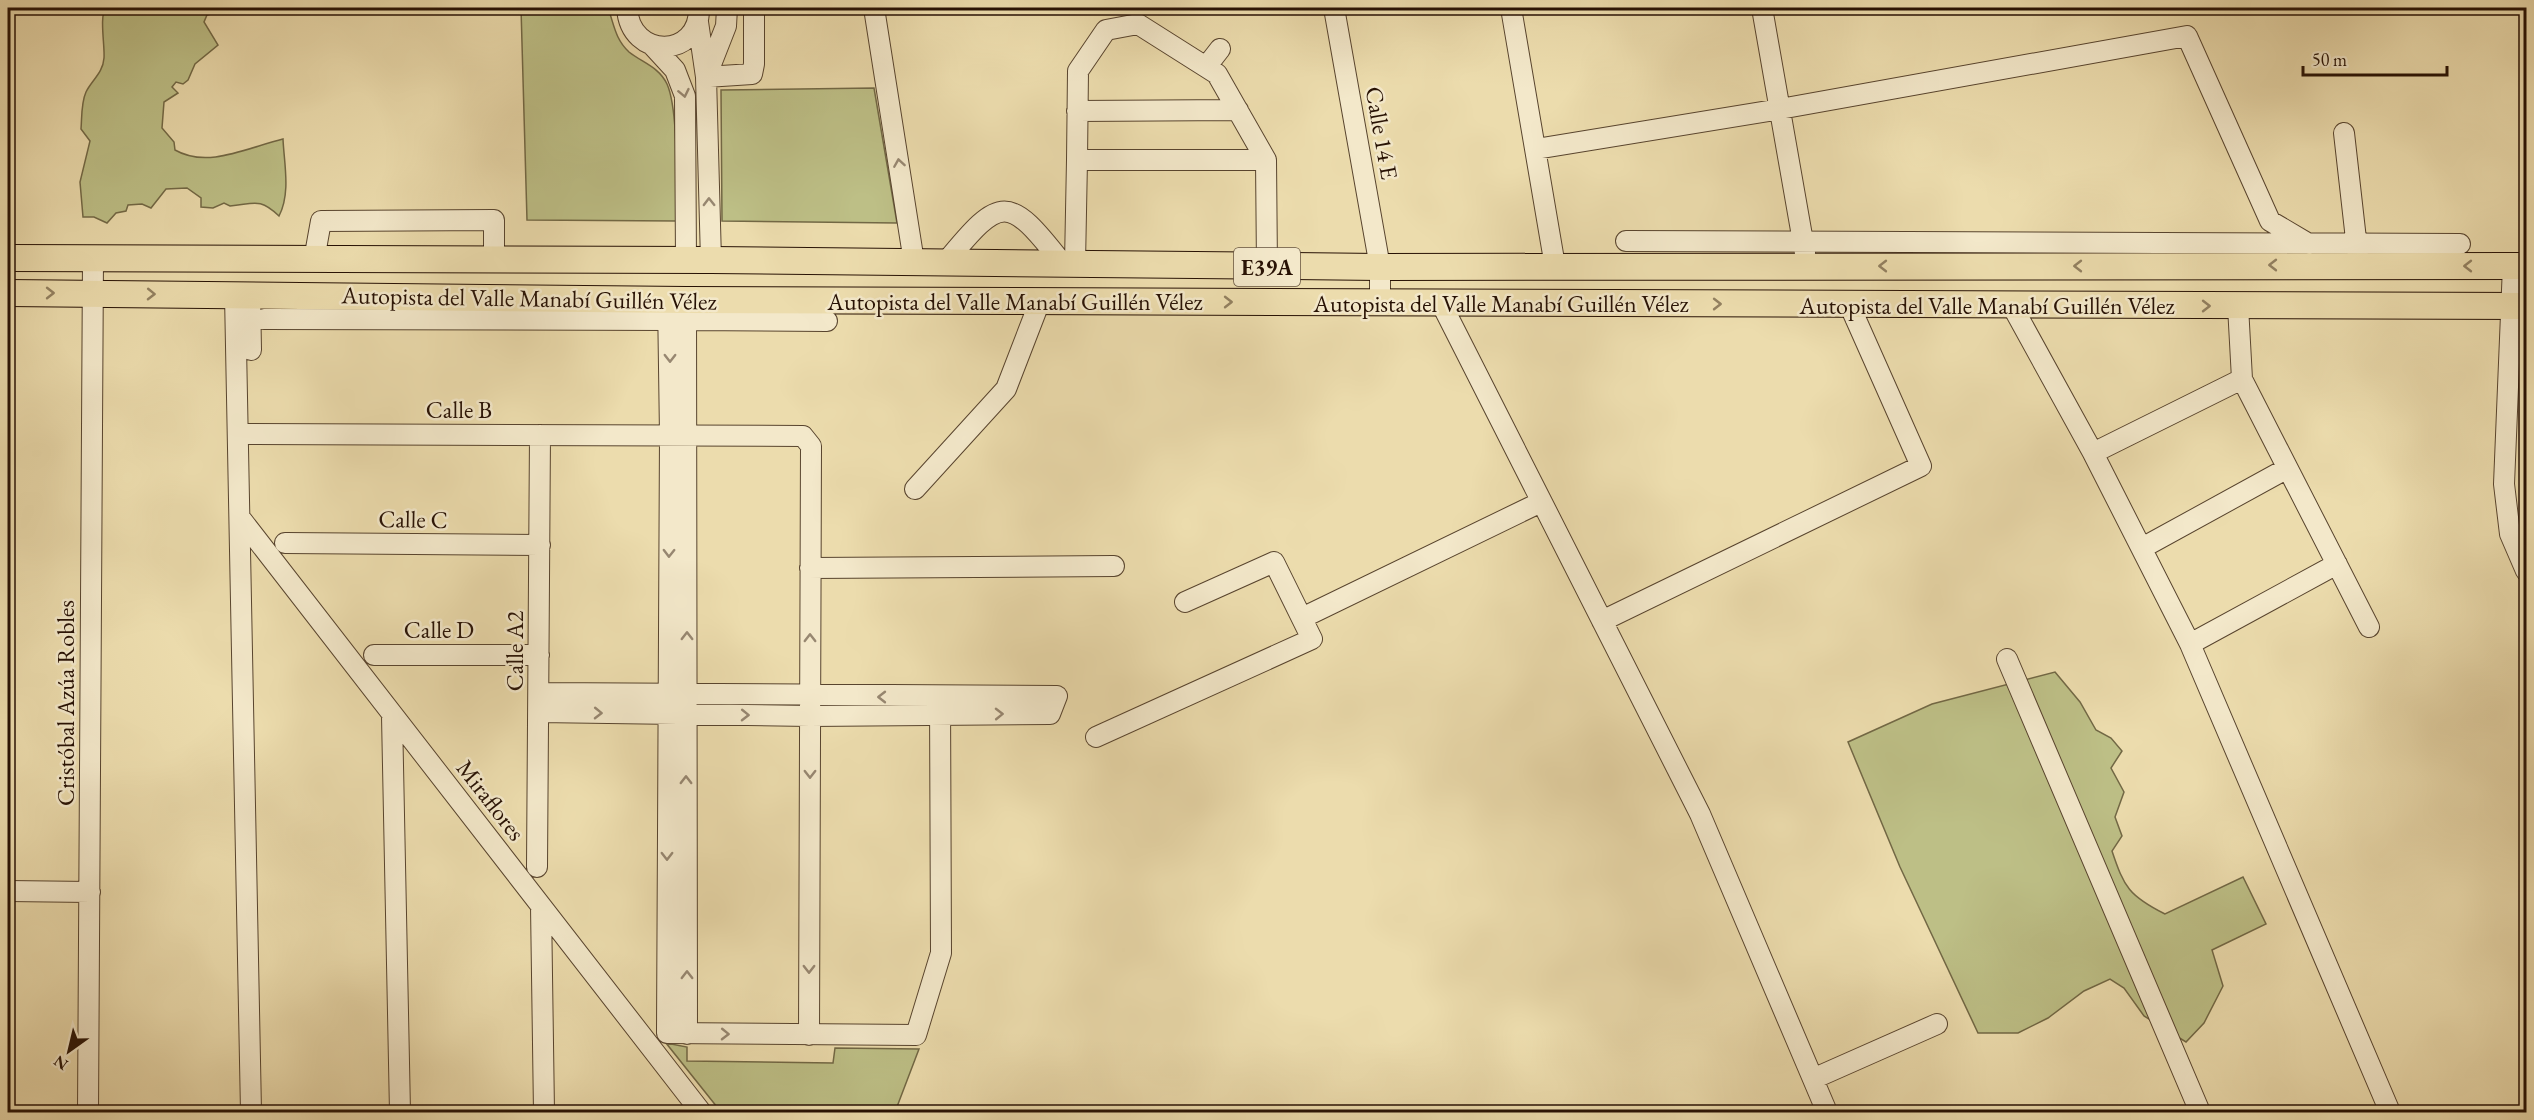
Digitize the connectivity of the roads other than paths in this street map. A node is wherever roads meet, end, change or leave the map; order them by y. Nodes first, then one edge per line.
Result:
1 (727, 8) edge
2 (754, 8) edge
3 (874, 8) edge
4 (1338, 8) edge
5 (1511, 8) edge
6 (1762, 8) edge
7 (626, 12) edge
8 (698, 15) edge
9 (652, 45) junction
10 (1220, 49) dead end
11 (1206, 67) junction
12 (706, 77) junction
13 (1780, 109) junction
14 (1238, 110) junction
15 (1077, 111) junction
16 (2344, 133) dead end
17 (1536, 149) junction
18 (1077, 160) junction
19 (1266, 160) junction
20 (2270, 221) junction
21 (1626, 241) dead end
22 (2274, 243) junction
23 (2309, 244) junction
24 (2460, 244) dead end
25 (1806, 254) junction
26 (2357, 254) junction
27 (8, 258) edge
28 (93, 258) junction
29 (314, 260) junction
30 (494, 260) junction
31 (699, 260) junction
32 (914, 262) junction
33 (946, 262) junction
34 (1069, 263) junction
35 (1555, 266) junction
36 (2520, 266) edge
37 (1267, 267) junction
38 (1380, 267) junction
39 (8, 293) edge
40 (93, 293) junction
41 (243, 295) junction
42 (922, 300) junction
43 (1040, 301) junction
44 (1380, 303) junction
45 (1441, 303) junction
46 (1849, 304) junction
47 (2011, 304) junction
48 (2238, 306) junction
49 (2519, 306) edge
50 (677, 310) junction
51 (251, 350) dead end
52 (2242, 379) junction
53 (247, 434) dead end
54 (540, 435) junction
55 (679, 435) junction
56 (2093, 453) junction
57 (2286, 469) junction
58 (915, 489) dead end
59 (1541, 502) junction
60 (241, 519) junction
61 (285, 543) dead end
62 (540, 545) junction
63 (2142, 548) junction
64 (2337, 564) junction
65 (1114, 566) dead end
66 (810, 568) junction
67 (2526, 572) edge
68 (1185, 602) dead end
69 (1302, 618) junction
70 (1602, 621) junction
71 (2370, 627) dead end
72 (2190, 644) junction
73 (374, 655) dead end
74 (539, 655) junction
75 (2007, 659) dead end
76 (539, 702) junction
77 (677, 704) junction
78 (809, 706) junction
79 (940, 706) junction
80 (392, 716) junction
81 (1095, 737) dead end
82 (537, 867) dead end
83 (8, 891) edge
84 (90, 891) junction
85 (541, 906) junction
86 (1937, 1024) dead end
87 (809, 1035) junction
88 (1815, 1078) junction
89 (688, 1105) edge
90 (88, 1113) edge
91 (251, 1113) edge
92 (400, 1113) edge
93 (544, 1113) edge
94 (701, 1113) edge
95 (1827, 1113) edge
96 (2200, 1113) edge
97 (2391, 1113) edge

1 - 12 street
2 - 12 street
32 -> 3 street
4 - 38 street, Calle 14 E
5 - 17 street
6 - 13 street
7 - 9 street
8 - 9 street
8 - 12 street
9 -> 31 street
10 - 11 street
11 - 14 street
11 - 15 street
31 -> 12 street
13 - 17 street
13 - 20 street
13 - 25 street
14 - 15 street
14 - 19 street
15 - 18 street
16 - 26 street
17 - 35 street
18 - 19 street
18 - 34 street
19 - 37 street
20 - 22 street
20 - 23 street
21 - 25 street
22 - 23 street
22 - 25 street
23 - 26 street
24 - 26 street
26 -> 25 main road, Autopista del Valle Manabí Guillén Vélez / E39A
25 - 35 main road, Autopista del Valle Manabí Guillén Vélez / E39A
36 -> 26 main road, Autopista del Valle Manabí Guillén Vélez / E39A
27 - 28 main road, Autopista del Valle Manabí Guillén Vélez / E39A
28 - 29 main road, Autopista del Valle Manabí Guillén Vélez / E39A
28 - 40 street, Cristóbal Azúa Robles
29 - 30 main road, Autopista del Valle Manabí Guillén Vélez / E39A
29 - 30 street
30 - 31 main road, Autopista del Valle Manabí Guillén Vélez / E39A
31 - 32 main road, Autopista del Valle Manabí Guillén Vélez / E39A
32 - 33 main road, Autopista del Valle Manabí Guillén Vélez / E39A
32 - 42 main road
33 - 34 main road, Autopista del Valle Manabí Guillén Vélez / E39A
33 - 34 street
34 - 37 main road, Autopista del Valle Manabí Guillén Vélez / E39A
35 - 38 main road, Autopista del Valle Manabí Guillén Vélez / E39A
36 - 49 street
37 - 38 main road, Autopista del Valle Manabí Guillén Vélez / E39A
38 - 44 street, Calle 14 E
39 -> 40 main road, Autopista del Valle Manabí Guillén Vélez / E39A
40 -> 41 main road, Autopista del Valle Manabí Guillén Vélez / E39A
40 - 84 street, Cristóbal Azúa Robles
41 - 50 main road, Autopista del Valle Manabí Guillén Vélez / E39A
41 - 51 street
41 - 60 street
42 - 43 main road, Autopista del Valle Manabí Guillén Vélez / E39A
42 - 50 main road, Autopista del Valle Manabí Guillén Vélez / E39A
43 -> 44 main road, Autopista del Valle Manabí Guillén Vélez / E39A
43 - 58 street
44 - 45 main road, Autopista del Valle Manabí Guillén Vélez / E39A
45 -> 46 main road, Autopista del Valle Manabí Guillén Vélez / E39A
45 - 59 street
46 - 47 main road, Autopista del Valle Manabí Guillén Vélez / E39A
46 - 70 street
47 -> 48 main road, Autopista del Valle Manabí Guillén Vélez / E39A
47 - 56 street
48 - 49 main road, Autopista del Valle Manabí Guillén Vélez / E39A
48 - 52 street
49 - 67 street
50 - 55 street
52 - 56 street
52 - 57 street
53 - 54 street, Calle B
54 - 55 street, Calle B
54 - 62 street, Calle A2
55 - 66 street, Calle B
55 - 77 street
56 - 63 street
57 - 63 street
57 - 64 street
59 - 69 street
59 - 70 street
60 - 80 street, Miraflores
60 - 91 street
61 - 62 street, Calle C
62 - 74 street, Calle A2
63 - 72 street
64 - 71 street
64 - 72 street
65 - 66 street
78 -> 66 street
68 - 69 street
69 - 81 street
70 - 88 street
72 - 97 street
73 - 74 street, Calle D
74 - 76 street, Calle A2
75 - 96 street
76 - 77 street
76 - 82 street, Calle A2
77 - 78 street
77 -> 87 street
78 - 79 street
78 -> 87 street
79 -> 79 street
79 - 87 street
80 - 85 street, Miraflores
80 - 92 street
83 - 84 street
84 - 90 street, Cristóbal Azúa Robles
85 - 89 street, Miraflores
85 - 93 street
86 - 88 street
88 - 95 street
89 - 94 street, Miraflores

